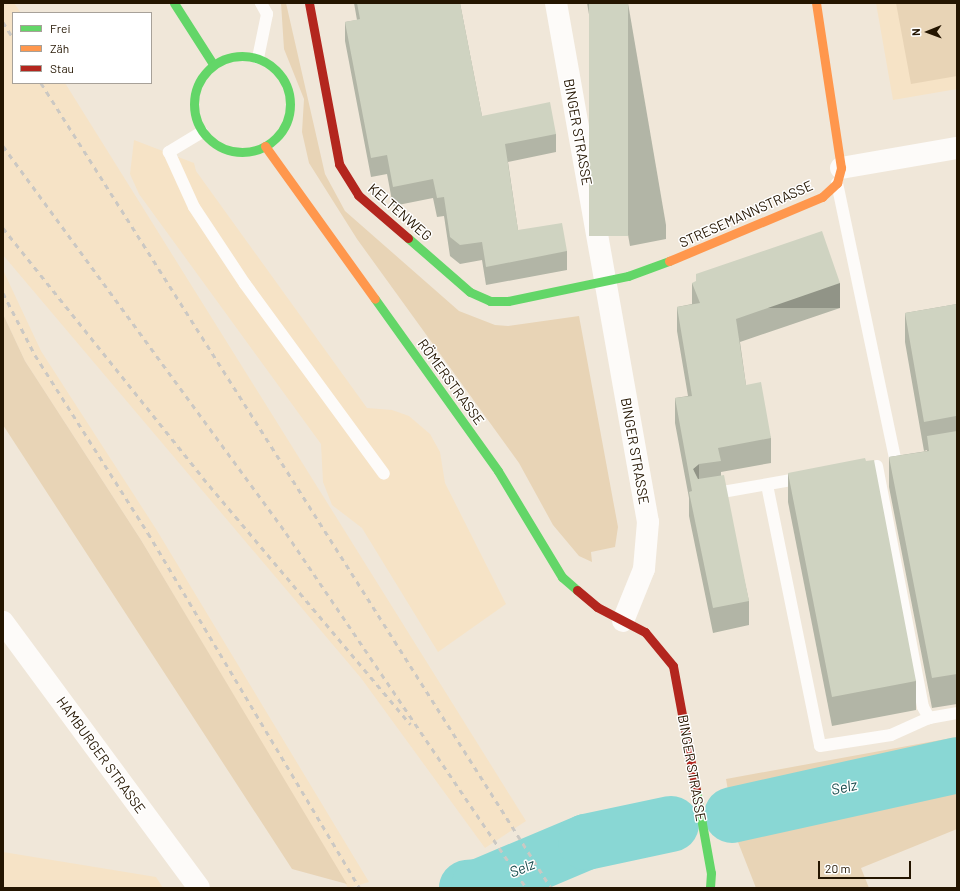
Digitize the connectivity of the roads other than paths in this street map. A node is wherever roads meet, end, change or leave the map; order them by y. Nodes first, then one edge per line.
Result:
1 (174, 3) edge
2 (261, 3) edge
3 (309, 3) edge
4 (556, 3) edge
5 (816, 3) edge
6 (258, 58) junction
7 (213, 64) junction
8 (202, 132) junction
9 (265, 146) junction
10 (957, 148) edge
11 (839, 175) junction
12 (604, 283) junction
13 (911, 461) edge
14 (896, 463) junction
15 (877, 466) junction
16 (861, 469) edge
17 (384, 474) dead end
18 (814, 477) edge
19 (767, 484) junction
20 (700, 496) edge
21 (623, 621) junction
22 (3, 622) edge
23 (957, 713) edge
24 (929, 718) junction
25 (711, 873) junction
26 (199, 888) edge
27 (710, 888) edge
28 (718, 888) edge

1 - 7 main road
2 - 6 lane
3 - 12 main road, KELTENWEG
4 - 12 street, BINGER STRASSE
5 - 11 main road
6 - 7 main road
6 - 9 main road
7 - 8 main road
8 - 9 main road
8 - 17 lane
9 - 21 main road, RÖMERSTRASSE
10 - 11 street
11 - 12 main road, STRESEMANNSTRASSE
11 - 14 lane
12 - 21 street, BINGER STRASSE
13 - 14 lane
14 - 15 lane
15 - 16 lane
15 - 24 lane
18 - 19 lane
19 - 20 lane
19 - 24 lane
21 - 25 main road, BINGER STRASSE
22 - 26 street, HAMBURGER STRASSE
23 - 24 lane
25 - 27 main road, BINGER STRASSE
25 - 28 main road, BINGER STRASSE

